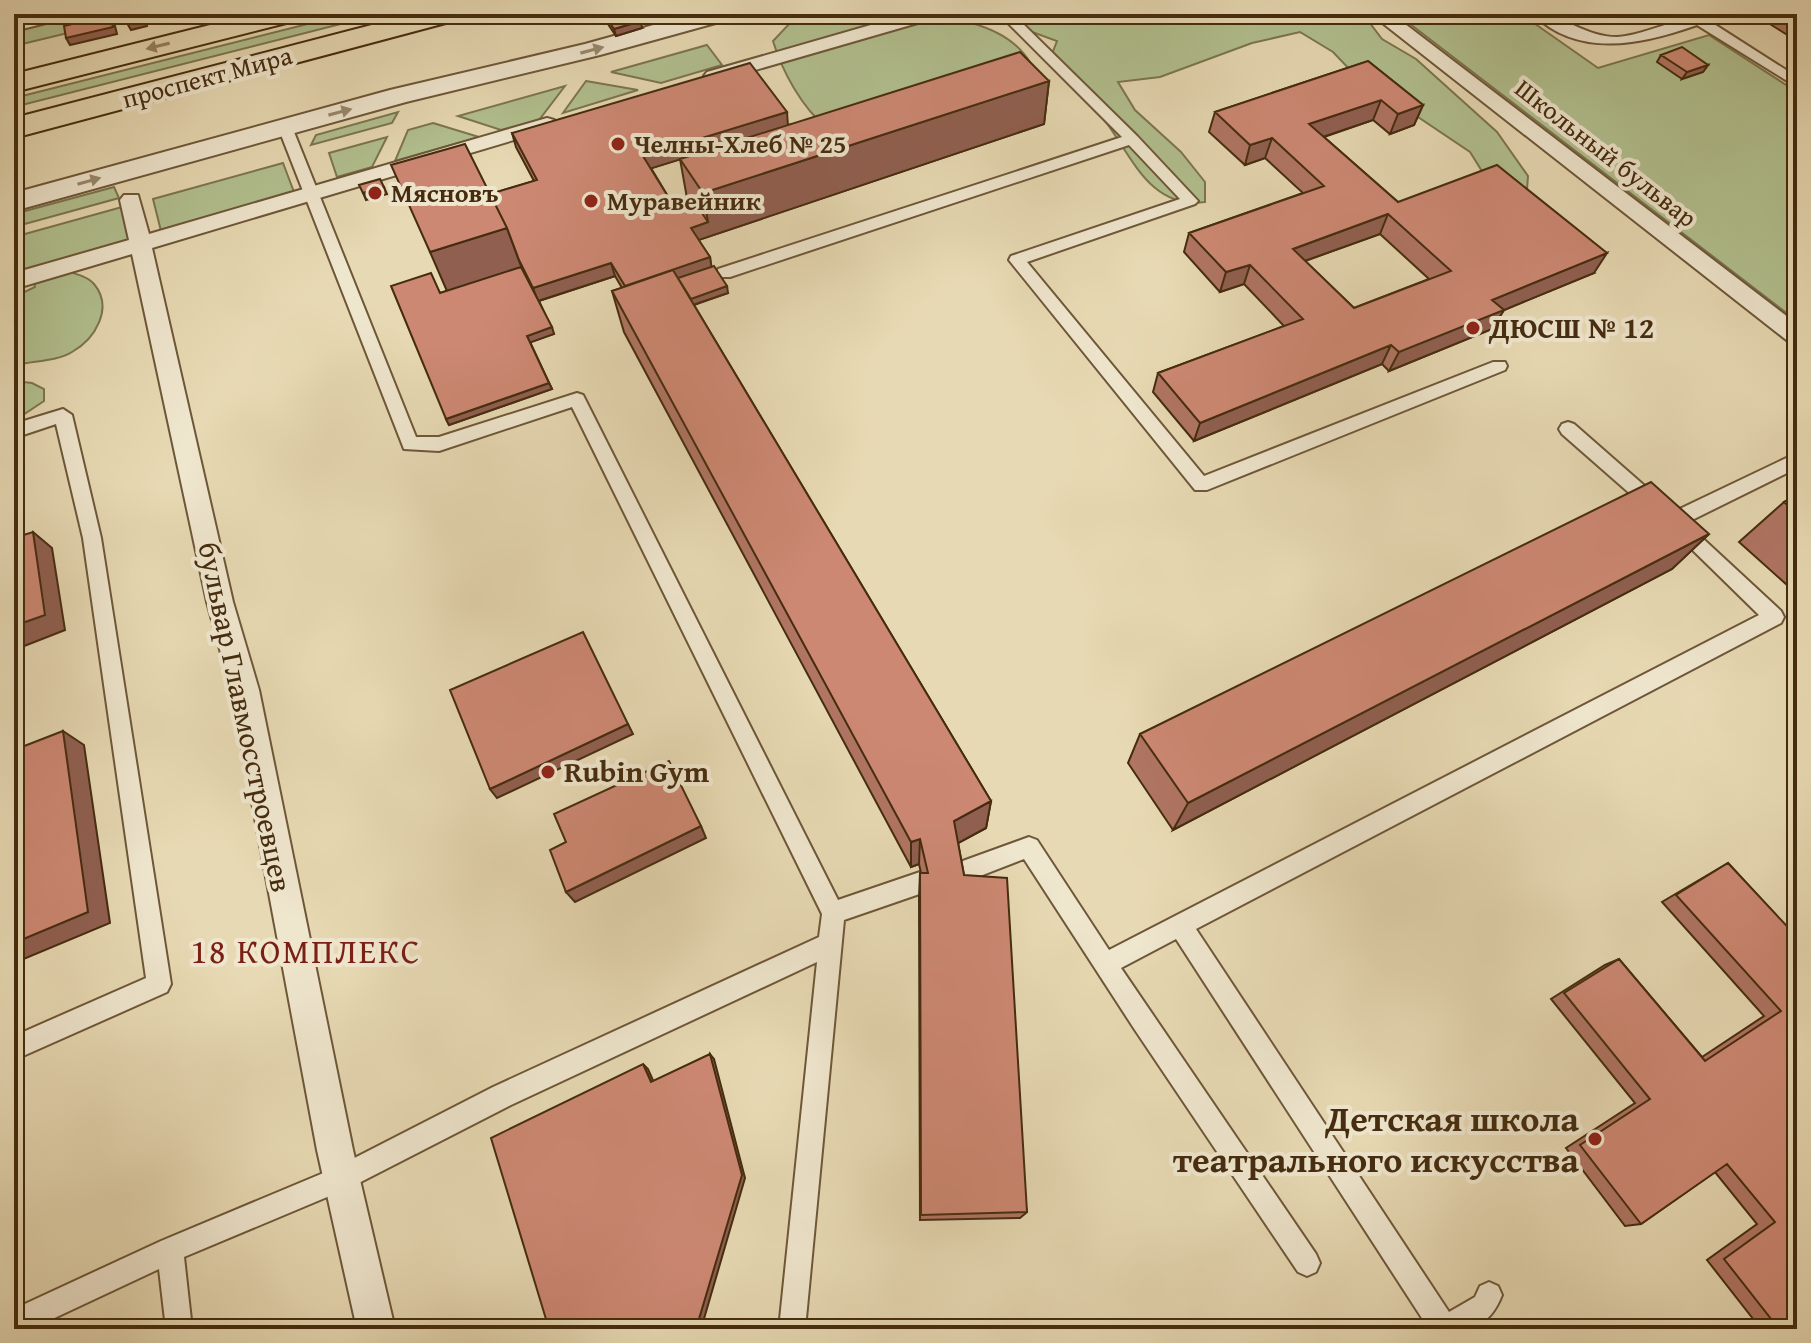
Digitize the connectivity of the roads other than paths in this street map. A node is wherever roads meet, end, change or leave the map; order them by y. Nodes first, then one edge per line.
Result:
1 (53, 14) edge
2 (288, 14) edge
3 (447, 14) edge
4 (721, 14) edge
5 (929, 14) edge
6 (1006, 14) edge
7 (1380, 14) edge
8 (1540, 14) edge
9 (14, 24) edge
10 (694, 82) edge
11 (14, 83) edge
12 (1797, 83) edge
13 (567, 118) edge
14 (285, 127) junction
15 (14, 128) edge
16 (1132, 139) junction
17 (311, 194) junction
18 (131, 200) dead end
19 (14, 202) edge
20 (139, 244) junction
21 (724, 273) dead end
22 (14, 281) edge
23 (1797, 336) edge
24 (1499, 366) dead end
25 (1568, 429) dead end
26 (14, 431) edge
27 (1797, 460) edge
28 (1672, 521) junction
29 (957, 874) edge
30 (923, 882) edge
31 (833, 913) junction
32 (1180, 925) junction
33 (830, 944) junction
34 (1105, 964) junction
35 (14, 1048) edge
36 (342, 1178) junction
37 (170, 1250) junction
38 (1307, 1263) dead end
39 (1489, 1295) dead end
40 (14, 1323) edge
41 (179, 1329) edge
42 (376, 1329) edge
43 (792, 1329) edge
44 (1445, 1329) edge

1 - 9 street
2 -> 11 main road, проспект Мира
3 - 15 main road, проспект Мира
14 -> 4 street
5 - 10 street
6 - 16 lane
7 - 23 street, Школьный бульвар
8 - 12 lane
13 - 17 street
14 - 17 lane
19 -> 14 street
16 - 21 lane
16 - 24 lane
17 - 20 street
17 - 31 lane
18 - 20 street, бульвар Главмосстроевцев
20 - 22 street
20 - 36 street, бульвар Главмосстроевцев
25 - 28 lane
26 - 35 lane
27 - 28 lane
28 - 32 lane
29 - 34 lane
30 - 31 lane
31 - 33 lane
32 - 34 lane
32 - 44 lane
33 - 36 lane
33 - 43 lane
34 - 38 lane
36 - 37 lane
36 - 42 street, бульвар Главмосстроевцев
37 - 40 lane
37 - 41 lane
39 - 44 lane

